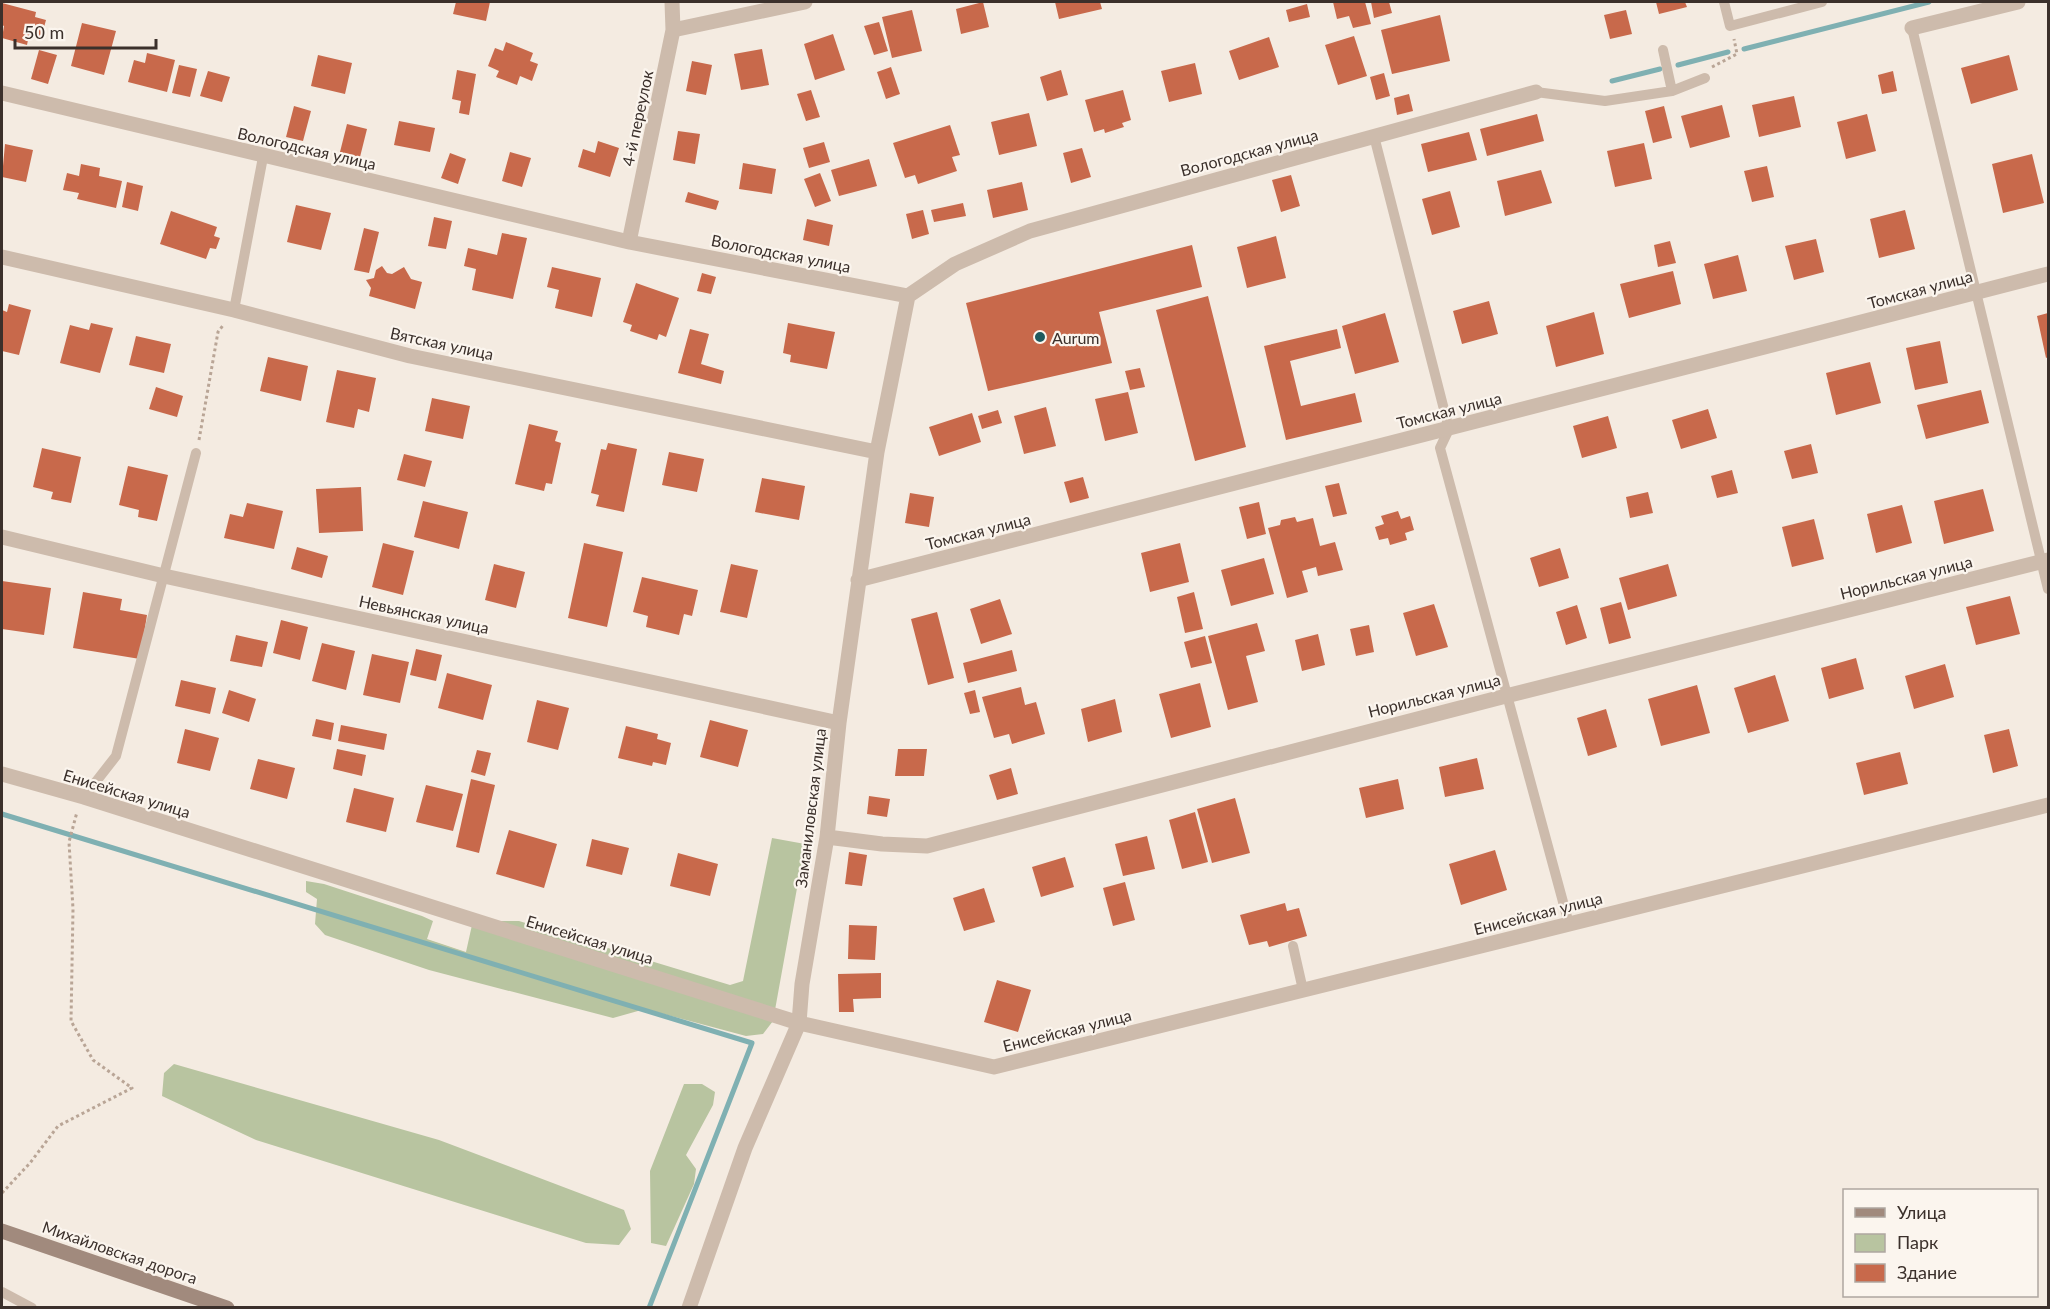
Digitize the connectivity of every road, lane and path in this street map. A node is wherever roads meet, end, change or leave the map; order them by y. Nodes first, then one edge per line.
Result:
1 (672, 2) edge
2 (805, 2) edge
3 (1724, 2) edge
4 (1822, 2) edge
5 (2018, 2) edge
6 (1730, 26) junction
7 (1912, 28) joint
8 (673, 30) junction
9 (1663, 50) dead end
10 (1705, 78) joint
11 (1672, 91) junction
12 (1536, 92) joint
13 (2, 93) edge
14 (1374, 136) junction
15 (263, 157) junction
16 (629, 242) junction
17 (2, 257) edge
18 (2049, 274) edge
19 (1976, 292) junction
20 (908, 296) junction
21 (234, 310) junction
22 (1449, 429) junction
23 (877, 452) junction
24 (196, 453) joint
25 (2, 537) edge
26 (2045, 560) edge
27 (164, 576) junction
28 (858, 580) junction
29 (2049, 589) edge
30 (1506, 696) junction
31 (839, 723) junction
32 (2, 774) edge
33 (84, 797) junction
34 (2049, 805) edge
35 (827, 837) junction
36 (1569, 924) junction
37 (1293, 946) dead end
38 (1303, 990) junction
39 (799, 1023) junction
40 (2, 1192) edge
41 (2, 1231) edge
42 (2, 1292) edge
43 (32, 1308) edge
44 (227, 1308) edge
45 (689, 1308) edge

1 - 8 street, 4-й переулок
2 - 8 street
3 - 6 lane
4 - 6 lane
5 - 7 street
6 - 10 path
7 - 19 lane
8 - 16 street, 4-й переулок
9 - 11 lane
10 - 11 lane
11 - 12 lane
12 - 14 street, Вологодская улица
13 - 15 street, Вологодская улица
14 - 20 street, Вологодская улица
14 - 22 lane
15 - 16 street, Вологодская улица
15 - 21 lane
16 - 20 street, Вологодская улица
17 - 21 street, Вятская улица
18 - 19 street, Томская улица
19 - 22 street, Томская улица
19 - 26 lane
20 - 23 street, Заманиловская улица
21 - 23 street, Вятская улица
21 - 24 path
22 - 28 street, Томская улица
22 - 30 lane
23 - 28 street, Заманиловская улица
24 - 27 lane
25 - 27 street, Невьянская улица
26 - 29 lane
26 - 30 street, Норильская улица
27 - 31 street, Невьянская улица
27 - 33 lane
28 - 31 street, Заманиловская улица
30 - 35 street, Норильская улица
30 - 36 lane
31 - 35 street, Заманиловская улица
32 - 33 street, Енисейская улица
33 - 39 street, Енисейская улица
33 - 40 path
34 - 36 street, Енисейская улица
35 - 39 street, Заманиловская улица
36 - 38 street, Енисейская улица
37 - 38 lane
38 - 39 street, Енисейская улица
39 - 45 street, Заманиловская улица
41 - 44 street, Михайловская дорога
42 - 43 lane

